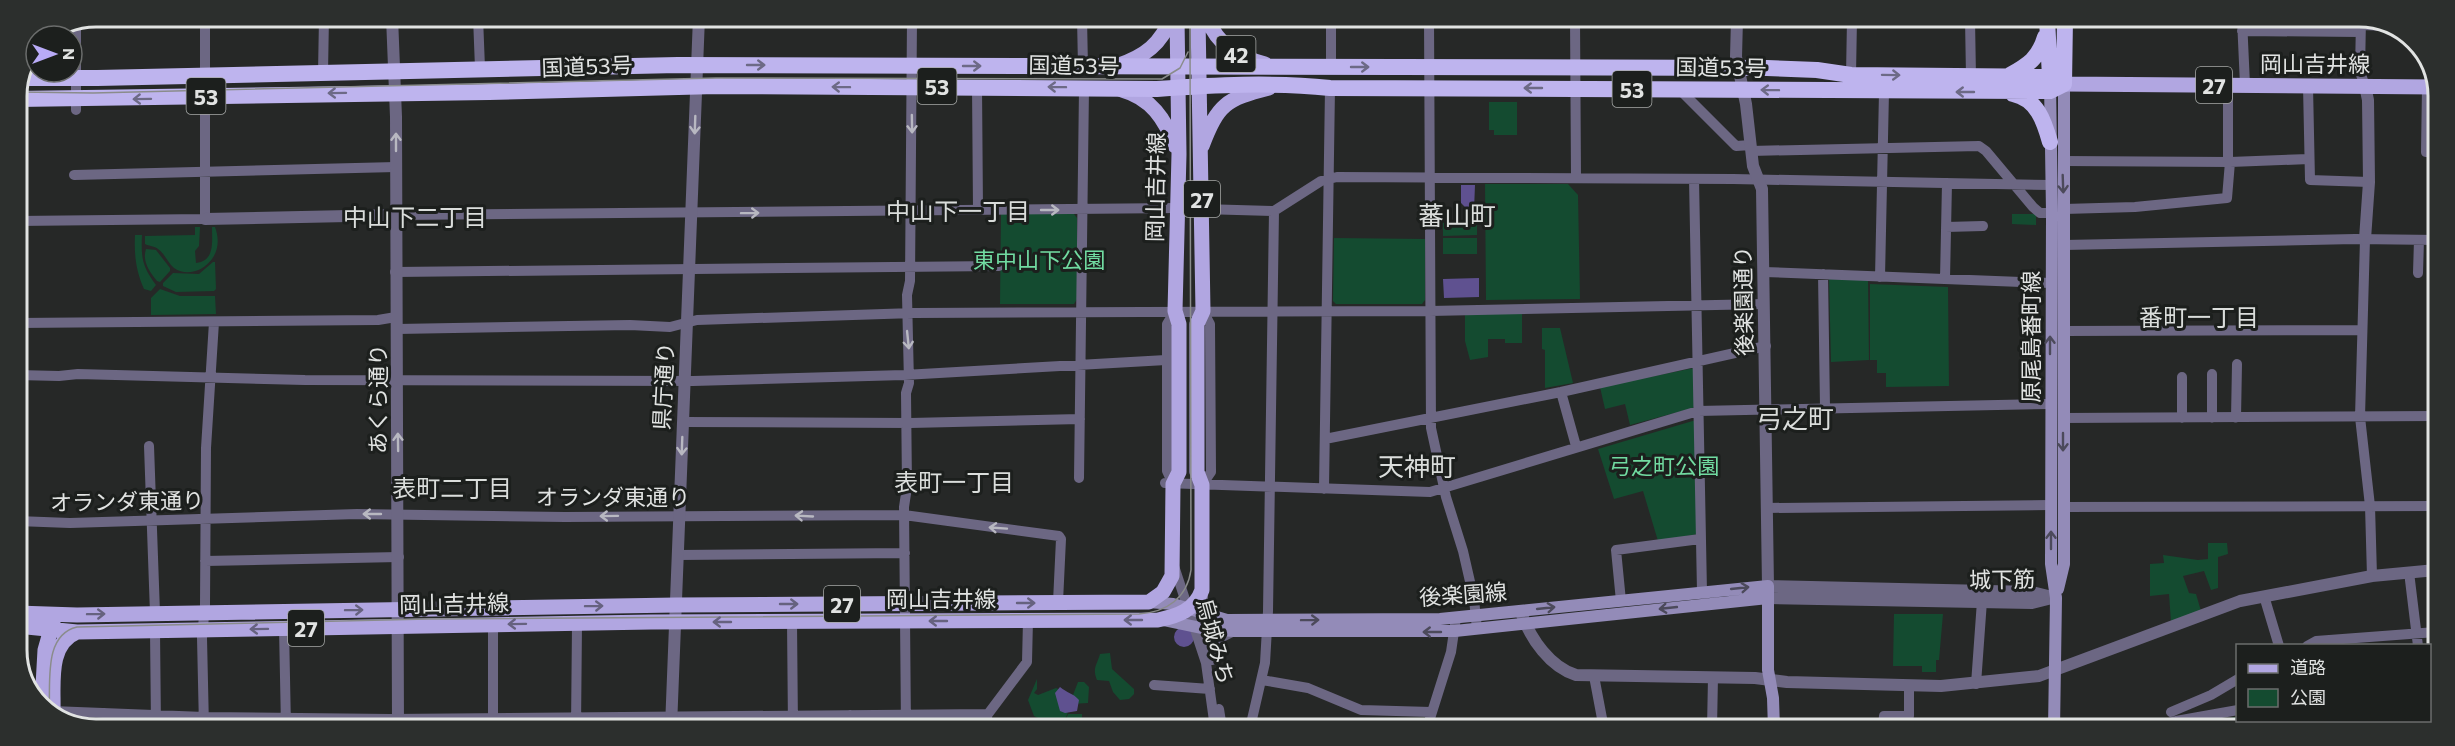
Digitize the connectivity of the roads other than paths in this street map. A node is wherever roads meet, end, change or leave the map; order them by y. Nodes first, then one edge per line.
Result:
1 (205, 27) edge
2 (324, 27) edge
3 (393, 27) edge
4 (478, 27) edge
5 (699, 27) edge
6 (912, 27) edge
7 (1082, 27) edge
8 (1167, 27) edge
9 (1177, 27) edge
10 (1198, 27) edge
11 (1212, 27) edge
12 (1331, 27) edge
13 (1429, 27) edge
14 (1575, 27) edge
15 (1737, 27) edge
16 (1852, 27) edge
17 (1970, 27) edge
18 (2047, 27) edge
19 (2048, 27) edge
20 (2064, 27) edge
21 (2242, 27) edge
22 (2337, 27) edge
23 (2361, 27) edge
24 (2242, 31) junction
25 (697, 65) junction
26 (912, 66) junction
27 (1083, 67) junction
28 (1113, 67) junction
29 (1281, 67) junction
30 (1331, 67) junction
31 (1430, 67) junction
32 (1575, 67) junction
33 (480, 68) junction
34 (1178, 68) junction
35 (1198, 68) junction
36 (1739, 69) junction
37 (395, 71) junction
38 (323, 73) junction
39 (1851, 75) junction
40 (206, 76) junction
41 (1971, 76) junction
42 (84, 78) edge
43 (75, 84) edge
44 (2007, 84) junction
45 (2054, 84) junction
46 (1281, 85) junction
47 (2228, 85) junction
48 (2245, 85) junction
49 (697, 86) junction
50 (977, 86) junction
51 (1198, 86) junction
52 (2308, 86) junction
53 (2365, 86) junction
54 (912, 87) junction
55 (1178, 87) junction
56 (2427, 87) edge
57 (1084, 88) junction
58 (1114, 88) junction
59 (1330, 88) junction
60 (1430, 88) junction
61 (1576, 88) junction
62 (1679, 89) junction
63 (1743, 90) junction
64 (1884, 92) junction
65 (395, 93) junction
66 (205, 96) junction
67 (27, 100) edge
68 (76, 105) junction
69 (2428, 130) edge
70 (2050, 142) junction
71 (1884, 147) junction
72 (1751, 148) junction
73 (1200, 152) junction
74 (2428, 152) edge
75 (1179, 154) junction
76 (2309, 159) junction
77 (2062, 160) junction
78 (2229, 162) junction
79 (396, 167) junction
80 (205, 172) junction
81 (74, 175) dead end
82 (1429, 177) junction
83 (1328, 178) junction
84 (1576, 178) junction
85 (1694, 179) junction
86 (1759, 180) junction
87 (1883, 182) junction
88 (2369, 182) junction
89 (1947, 183) junction
90 (2013, 184) junction
91 (2051, 185) junction
92 (1178, 208) junction
93 (1083, 209) junction
94 (1202, 209) junction
95 (978, 210) junction
96 (910, 211) junction
97 (1274, 211) junction
98 (2058, 211) junction
99 (691, 214) junction
100 (396, 215) junction
101 (379, 216) junction
102 (205, 219) junction
103 (27, 221) edge
104 (1983, 226) dead end
105 (1946, 227) junction
106 (2365, 239) junction
107 (2419, 240) junction
108 (2428, 240) edge
109 (2064, 245) junction
110 (999, 266) dead end
111 (910, 267) junction
112 (690, 268) junction
113 (395, 272) junction
114 (1764, 272) junction
115 (2418, 273) dead end
116 (1823, 274) junction
117 (1880, 277) junction
118 (1945, 279) junction
119 (2050, 283) junction
120 (1764, 304) junction
121 (1697, 305) junction
122 (1175, 311) junction
123 (1203, 311) junction
124 (1272, 311) junction
125 (1328, 311) junction
126 (1430, 311) junction
127 (1081, 312) junction
128 (907, 313) junction
129 (214, 322) junction
130 (687, 322) junction
131 (27, 323) edge
132 (396, 323) junction
133 (2361, 330) junction
134 (2062, 331) junction
135 (1766, 346) junction
136 (1166, 360) junction
137 (1697, 361) junction
138 (2237, 364) dead end
139 (1081, 366) junction
140 (2212, 374) dead end
141 (27, 375) edge
142 (909, 375) junction
143 (2182, 377) dead end
144 (211, 378) junction
145 (397, 380) junction
146 (684, 381) junction
147 (1561, 392) junction
148 (2050, 404) junction
149 (1825, 408) junction
150 (1766, 410) junction
151 (1698, 411) junction
152 (2360, 417) junction
153 (2428, 417) edge
154 (1430, 418) junction
155 (2063, 418) junction
156 (2182, 418) junction
157 (2212, 418) junction
158 (2236, 418) junction
159 (1080, 419) junction
160 (682, 422) junction
161 (906, 423) junction
162 (1325, 439) junction
163 (149, 446) dead end
164 (1576, 446) junction
165 (1079, 478) dead end
166 (1169, 484) junction
167 (1202, 485) junction
168 (1444, 487) junction
169 (1270, 488) junction
170 (1324, 489) junction
171 (2057, 506) junction
172 (2370, 506) junction
173 (2428, 506) edge
174 (1767, 508) junction
175 (398, 513) junction
176 (904, 515) junction
177 (679, 516) junction
178 (206, 519) junction
179 (151, 521) junction
180 (27, 522) edge
181 (1701, 539) junction
182 (905, 554) junction
183 (678, 555) junction
184 (399, 557) junction
185 (206, 561) junction
186 (1174, 565) junction
187 (2428, 571) edge
188 (2409, 572) junction
189 (2372, 576) junction
190 (1702, 592) junction
191 (1768, 592) junction
192 (2264, 596) junction
193 (2056, 598) junction
194 (1621, 601) junction
195 (1058, 602) junction
196 (1149, 602) junction
197 (1982, 602) junction
198 (904, 603) junction
199 (676, 604) junction
200 (399, 609) junction
201 (1196, 611) junction
202 (1520, 611) junction
203 (204, 612) junction
204 (155, 613) junction
205 (1456, 618) junction
206 (1028, 620) junction
207 (1158, 620) junction
208 (904, 621) junction
209 (53, 622) junction
210 (675, 622) junction
211 (792, 622) junction
212 (1476, 622) junction
213 (28, 623) edge
214 (1525, 623) junction
215 (577, 624) junction
216 (493, 625) junction
217 (1230, 625) junction
218 (399, 626) junction
219 (1267, 626) junction
220 (1201, 627) junction
221 (284, 628) junction
222 (202, 629) junction
223 (155, 631) junction
224 (1455, 631) junction
225 (77, 632) junction
226 (2428, 633) edge
227 (2416, 634) junction
228 (2279, 644) edge
229 (2309, 644) edge
230 (2418, 644) edge
231 (51, 650) junction
232 (1212, 659) junction
233 (2056, 670) junction
234 (1594, 676) junction
235 (1713, 677) junction
236 (1262, 680) junction
237 (1770, 680) junction
238 (2236, 680) edge
239 (1976, 684) junction
240 (1154, 686) dead end
241 (1909, 686) junction
242 (1210, 689) junction
243 (44, 695) edge
244 (53, 703) edge
245 (2236, 710) edge
246 (65, 711) edge
247 (1431, 712) junction
248 (2171, 712) dead end
249 (104, 713) junction
250 (156, 714) junction
251 (988, 714) junction
252 (738, 715) junction
253 (793, 715) junction
254 (850, 715) junction
255 (905, 715) junction
256 (104, 719) edge
257 (156, 719) edge
258 (186, 719) edge
259 (204, 719) edge
260 (286, 719) edge
261 (398, 719) edge
262 (493, 719) edge
263 (576, 719) edge
264 (671, 719) edge
265 (700, 719) edge
266 (738, 719) edge
267 (793, 719) edge
268 (850, 719) edge
269 (905, 719) edge
270 (986, 719) edge
271 (1214, 719) edge
272 (1221, 719) edge
273 (1252, 719) edge
274 (1429, 719) edge
275 (1602, 719) edge
276 (1712, 719) edge
277 (1774, 719) edge
278 (1884, 719) edge
279 (2054, 719) edge
280 (2187, 719) edge

1 - 40 street
2 - 38 street
3 - 37 street, あくら通り
4 - 33 street
5 - 25 street, 県庁通り
6 - 26 street
7 - 27 street
8 - 28 main road
9 - 34 main road, 岡山吉井線
10 - 35 main road, 42
11 - 29 main road, 42
12 - 30 street
13 - 31 street
14 - 32 street
15 - 36 street, 後楽園通り
16 - 39 street
17 - 41 street
18 - 44 highway
19 - 45 highway
20 - 45 highway
21 - 24 street
22 - 24 street
23 - 53 street
24 - 48 street
25 -> 26 highway, 国道53号 / 53
25 - 33 highway, 国道53号 / 53
25 - 49 street, 県庁通り
26 -> 27 highway, 国道53号 / 53
26 - 54 street
27 - 28 highway, 国道53号 / 53
28 - 34 highway, 国道53号 / 53
29 - 30 highway, 国道53号 / 53
29 - 35 highway, 国道53号 / 53
30 -> 31 highway, 国道53号 / 53
31 - 32 highway, 国道53号 / 53
31 - 60 street
32 - 36 highway, 国道53号 / 53
32 - 61 street
33 - 37 highway, 国道53号 / 53
34 - 35 highway, 国道53号 / 53
34 - 55 main road, 岡山吉井線 / 27
35 - 51 main road, 42
36 - 39 highway, 国道53号 / 53
36 - 63 street, 後楽園通り
37 - 38 highway, 国道53号 / 53
37 - 65 street, あくら通り
38 - 40 highway, 国道53号 / 53
39 -> 41 highway, 国道53号 / 53
40 - 42 highway, 国道53号 / 53
40 - 66 street
41 - 44 highway, 国道53号 / 53
43 - 68 street
44 - 45 highway, 国道53号 / 53
44 -> 64 highway, 国道53号 / 53
44 - 70 highway
45 - 47 main road, 岡山吉井線 / 27
45 - 70 main road, 原尾島番町線
45 - 77 main road, 原尾島番町線
46 - 51 highway, 国道53号 / 53
46 - 59 highway, 国道53号 / 53
46 - 73 main road
47 - 48 main road, 岡山吉井線 / 27
47 - 78 street
48 - 52 main road, 岡山吉井線 / 27
54 -> 49 highway, 国道53号 / 53
49 - 65 highway, 国道53号 / 53
49 -> 99 street, 県庁通り
50 - 54 highway, 国道53号 / 53
57 -> 50 highway, 国道53号 / 53
50 - 95 street
51 - 55 highway, 国道53号 / 53
51 - 73 main road, 岡山吉井線 / 27
52 - 53 main road, 岡山吉井線 / 27
52 - 76 street
53 - 56 main road, 岡山吉井線 / 27
53 - 88 street
54 -> 96 street
55 - 58 highway, 国道53号 / 53
55 - 75 main road, 岡山吉井線 / 27
57 - 58 highway, 国道53号 / 53
57 - 93 street
58 - 75 main road
59 - 60 highway, 国道53号 / 53
59 - 83 street
61 -> 60 highway, 国道53号 / 53
60 - 82 street
61 - 62 highway, 国道53号 / 53
61 - 84 street
62 - 63 highway, 国道53号 / 53
62 - 72 street
64 -> 63 highway, 国道53号 / 53
63 - 72 street, 後楽園通り
64 - 71 street
65 -> 66 highway, 国道53号 / 53
79 -> 65 street, あくら通り
66 -> 68 highway, 国道53号 / 53
66 - 80 street
67 - 68 highway, 国道53号 / 53
69 - 74 street
70 - 91 main road, 原尾島番町線
71 - 72 street
71 - 87 street
71 - 90 street
72 - 86 street, 後楽園通り
73 - 94 main road, 岡山吉井線 / 27
75 - 92 main road, 岡山吉井線 / 27
76 - 78 street
76 - 88 street
77 - 78 street
77 -> 98 main road, 原尾島番町線
78 - 98 street
79 - 80 street
79 - 100 street, あくら通り
80 - 81 street
80 - 102 street
82 - 83 street
82 - 84 street
82 - 126 street
83 - 97 street
83 - 125 street
84 - 85 street
85 - 86 street
85 - 121 street
86 - 87 street
86 - 114 street, 後楽園通り
87 - 89 street
87 - 117 street
88 - 106 street
89 - 90 street
89 - 105 street
90 - 91 street
90 - 98 street
91 - 98 main road, 原尾島番町線
92 - 93 street
92 - 122 main road, 岡山吉井線 / 27
95 -> 93 street
93 - 127 street
94 - 97 street
94 - 123 main road, 岡山吉井線 / 27
95 - 96 street
99 -> 96 street
96 - 111 street
97 - 124 street
98 - 109 main road, 原尾島番町線
98 - 119 main road, 原尾島番町線
99 - 100 street
99 - 112 street, 県庁通り
100 - 101 street
100 - 113 street, あくら通り
101 - 102 street
101 - 132 street
102 - 103 street
104 - 105 street
105 - 118 street
106 - 107 street
106 - 109 street
106 - 133 street
107 - 108 street
107 - 115 street
109 - 134 main road, 原尾島番町線
110 - 111 street
111 - 112 street
111 - 128 street
112 - 113 street
112 - 130 street, 県庁通り
113 - 132 street, あくら通り
114 - 116 street
114 - 120 street, 後楽園通り
116 - 117 street
116 - 149 street
117 - 118 street
118 - 119 street
148 -> 119 main road, 原尾島番町線
120 - 121 street
120 - 135 street, 後楽園通り
121 - 126 street
121 - 137 street
122 - 123 street
122 - 127 street
122 - 136 street
122 - 166 main road, 岡山吉井線 / 27
123 - 124 street
123 - 167 main road, 岡山吉井線 / 27
124 - 125 street
124 - 169 street
125 - 126 street
125 - 162 street
126 - 154 street
127 - 128 street
127 - 139 street
128 - 130 street
128 -> 142 street
129 - 131 street
129 - 132 street
129 - 144 street
130 - 132 street
130 - 146 street, 県庁通り
132 - 145 street, あくら通り
133 - 134 street
133 - 152 street
134 - 155 main road, 原尾島番町線
135 - 137 street
135 - 150 street, 後楽園通り
136 - 139 street
136 - 166 street
137 - 147 street
137 - 151 street
138 - 158 street
139 - 142 street
139 - 159 street
140 - 157 street
141 - 144 street
142 - 146 street
142 - 161 street
143 - 156 street
144 - 145 street
144 - 178 street
145 - 146 street
175 -> 145 street, あくら通り
146 - 160 street, 県庁通り
147 - 154 street
147 - 164 street
148 - 149 street
148 - 171 main road, 原尾島番町線
149 - 150 street
150 - 151 street
150 - 174 street, 後楽園通り
151 - 164 street
151 - 181 street
152 - 153 street
152 - 158 street
152 - 172 street
154 - 162 street
154 - 168 street
155 - 156 street
155 -> 171 main road, 原尾島番町線
156 - 157 street
157 - 158 street
159 - 161 street
159 - 165 street
160 - 161 street
160 -> 177 street, 県庁通り
161 - 176 street
162 - 170 street
163 - 179 street
164 - 168 street
166 - 167 street
166 - 186 main road, 岡山吉井線 / 27
167 - 169 street
167 - 201 main road, 岡山吉井線 / 27
168 - 170 street
168 - 212 street
169 - 170 street
169 - 219 street
171 - 172 street
171 - 174 street
171 - 193 main road, 原尾島番町線
172 - 173 street
172 - 189 street
174 - 191 street, 後楽園通り
177 -> 175 street, オランダ東通り
175 -> 178 street, オランダ東通り
175 - 184 street, あくら通り
176 -> 177 street, オランダ東通り
176 - 182 street
195 -> 176 street, オランダ東通り
177 - 183 street, 県庁通り
178 - 179 street, オランダ東通り
178 - 185 street
179 - 180 street, オランダ東通り
179 - 204 street
181 - 190 street
181 - 194 street
182 - 183 street
182 - 198 street
183 - 199 street, 県庁通り
184 - 185 street
184 - 200 street, あくら通り
185 - 203 street
186 - 196 main road, 岡山吉井線 / 27
186 - 201 street, 烏城みち
187 - 188 street
188 - 189 street
188 - 227 street
189 - 192 street
190 -> 191 main road, 後楽園線
190 - 194 main road, 後楽園線
191 - 193 street, 城下筋
191 - 197 street, 城下筋
191 -> 214 main road, 後楽園線
191 - 237 main road
192 - 228 street
192 - 233 street
193 - 197 street, 城下筋
193 - 233 main road, 原尾島番町線
202 -> 194 main road, 後楽園線
195 - 196 main road, 岡山吉井線 / 27
198 -> 195 main road, 岡山吉井線 / 27
196 - 201 main road, 後楽園線
197 - 239 street
199 -> 198 main road, 岡山吉井線 / 27
198 - 208 street
200 -> 199 main road, 岡山吉井線 / 27
199 - 210 street, 県庁通り
203 -> 200 main road, 岡山吉井線 / 27
200 - 218 street, あくら通り
201 - 207 main road, 岡山吉井線 / 27
201 - 217 main road, 後楽園線
201 - 220 street, 烏城みち
202 - 212 main road, 後楽園線
202 - 214 street
203 - 204 main road, 岡山吉井線 / 27
203 - 222 street
209 -> 204 main road, 岡山吉井線 / 27
205 - 212 main road, 後楽園線
219 -> 205 main road, 後楽園線
205 - 224 street
207 -> 206 main road, 岡山吉井線 / 27
206 -> 208 main road, 岡山吉井線 / 27
206 - 251 street
207 - 220 main road, 後楽園線
208 - 211 main road, 岡山吉井線 / 27
208 - 255 street
209 - 213 main road, 岡山吉井線 / 27
209 - 225 main road, 岡山吉井線 / 27
209 - 231 main road
211 -> 210 main road, 岡山吉井線 / 27
210 - 215 main road, 岡山吉井線 / 27
210 - 264 street, 県庁通り
211 - 253 street
212 - 214 main road, 後楽園線
212 - 224 main road, 後楽園線
213 - 231 main road
214 - 234 street
215 -> 216 main road, 岡山吉井線 / 27
215 - 263 street
216 - 218 main road, 岡山吉井線 / 27
216 - 262 street
217 - 219 main road, 後楽園線
217 - 220 main road, 後楽園線
217 - 232 street
218 - 221 main road, 岡山吉井線 / 27
218 - 261 street, あくら通り
224 -> 219 main road, 後楽園線
219 - 236 street
220 - 232 street, 烏城みち
220 - 242 street, 烏城みち
221 -> 222 main road, 岡山吉井線 / 27
221 - 260 street
222 - 223 main road, 岡山吉井線 / 27
222 - 259 street
223 - 225 main road, 岡山吉井線 / 27
223 - 250 street
224 - 247 street
225 - 231 main road
226 - 227 street
227 - 229 street
227 - 230 street
231 - 243 main road
231 - 244 main road
232 - 272 street, 烏城みち
233 - 239 street
233 - 279 main road, 原尾島番町線
234 - 235 street
234 - 275 street
235 - 237 street
235 - 276 street
236 - 247 street
236 - 273 street
237 - 241 street
237 - 277 main road
238 - 248 street
239 - 241 street
240 - 242 street
241 - 278 street
242 - 271 street, 烏城みち
245 - 280 street
246 - 249 street
247 - 274 street
249 - 250 street
249 - 256 street
250 - 257 street
250 - 258 street
251 - 255 street
251 - 270 street
252 - 253 street
252 - 265 street
252 - 266 street
253 - 254 street
253 - 267 street
254 - 255 street
254 - 268 street
255 - 269 street

